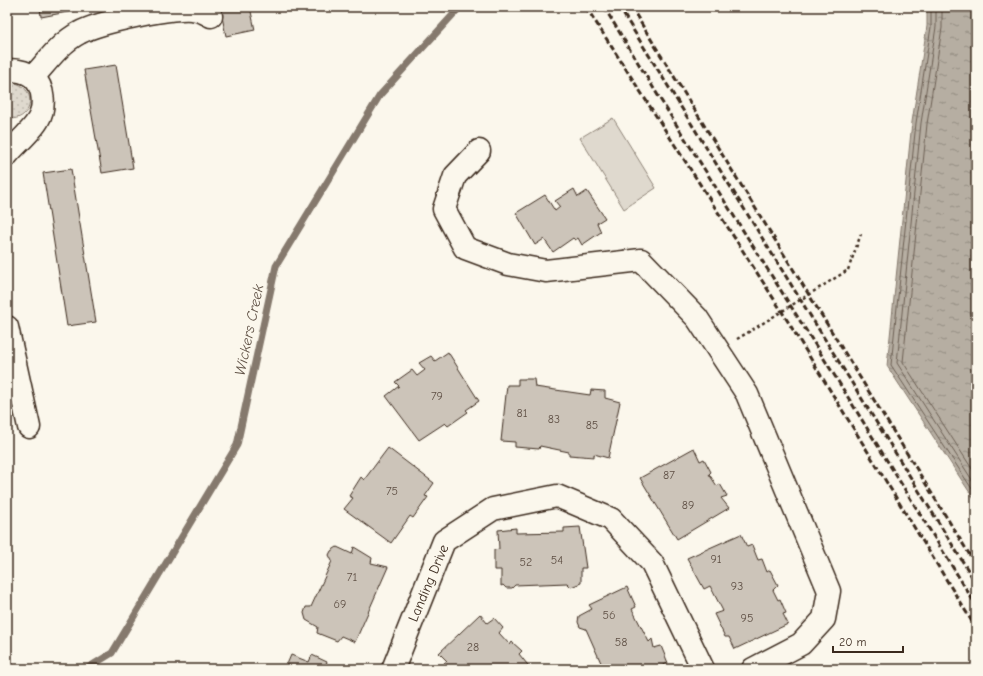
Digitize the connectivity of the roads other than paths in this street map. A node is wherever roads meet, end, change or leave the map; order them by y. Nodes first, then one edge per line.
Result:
1 (211, 16) dead end
2 (7, 70) edge
3 (33, 78) junction
4 (479, 151) dead end
5 (7, 154) edge
6 (7, 327) edge
7 (29, 427) dead end
8 (393, 669) edge
9 (703, 669) edge
10 (753, 669) edge

1 - 3 street
2 - 3 street
3 - 5 street
4 - 10 street
6 - 7 street
8 - 9 street, Landing Drive

